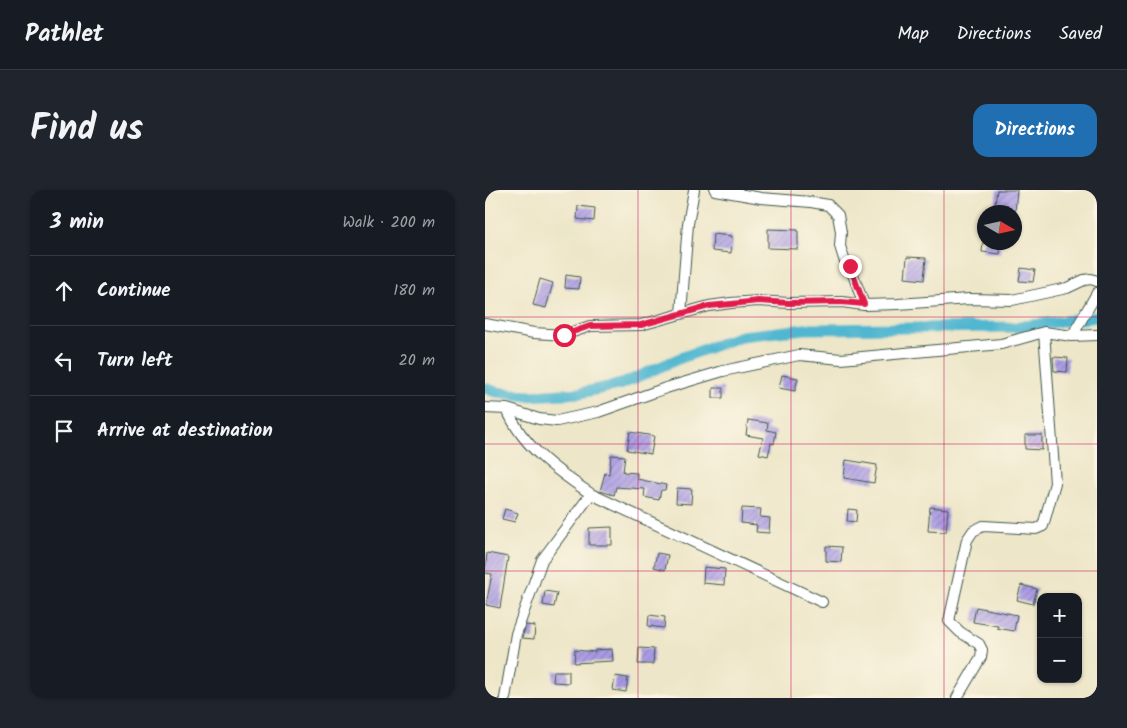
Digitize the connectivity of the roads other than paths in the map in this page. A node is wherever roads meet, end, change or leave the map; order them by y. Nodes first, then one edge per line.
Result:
1 (695, 190) edge
2 (715, 190) edge
3 (1097, 281) edge
4 (1097, 293) edge
5 (864, 304) junction
6 (681, 314) junction
7 (485, 324) edge
8 (1044, 332) junction
9 (1097, 335) edge
10 (1072, 336) junction
11 (485, 408) edge
12 (507, 409) junction
13 (591, 494) junction
14 (821, 602) dead end
15 (505, 698) edge
16 (957, 698) edge

1 - 6 street
2 - 5 street
3 - 5 street
4 - 10 street
5 - 6 street
6 - 7 street
8 - 10 street
8 - 12 street
8 - 16 street
9 - 10 street
11 - 12 street
12 - 13 street
13 - 14 street
13 - 15 street

